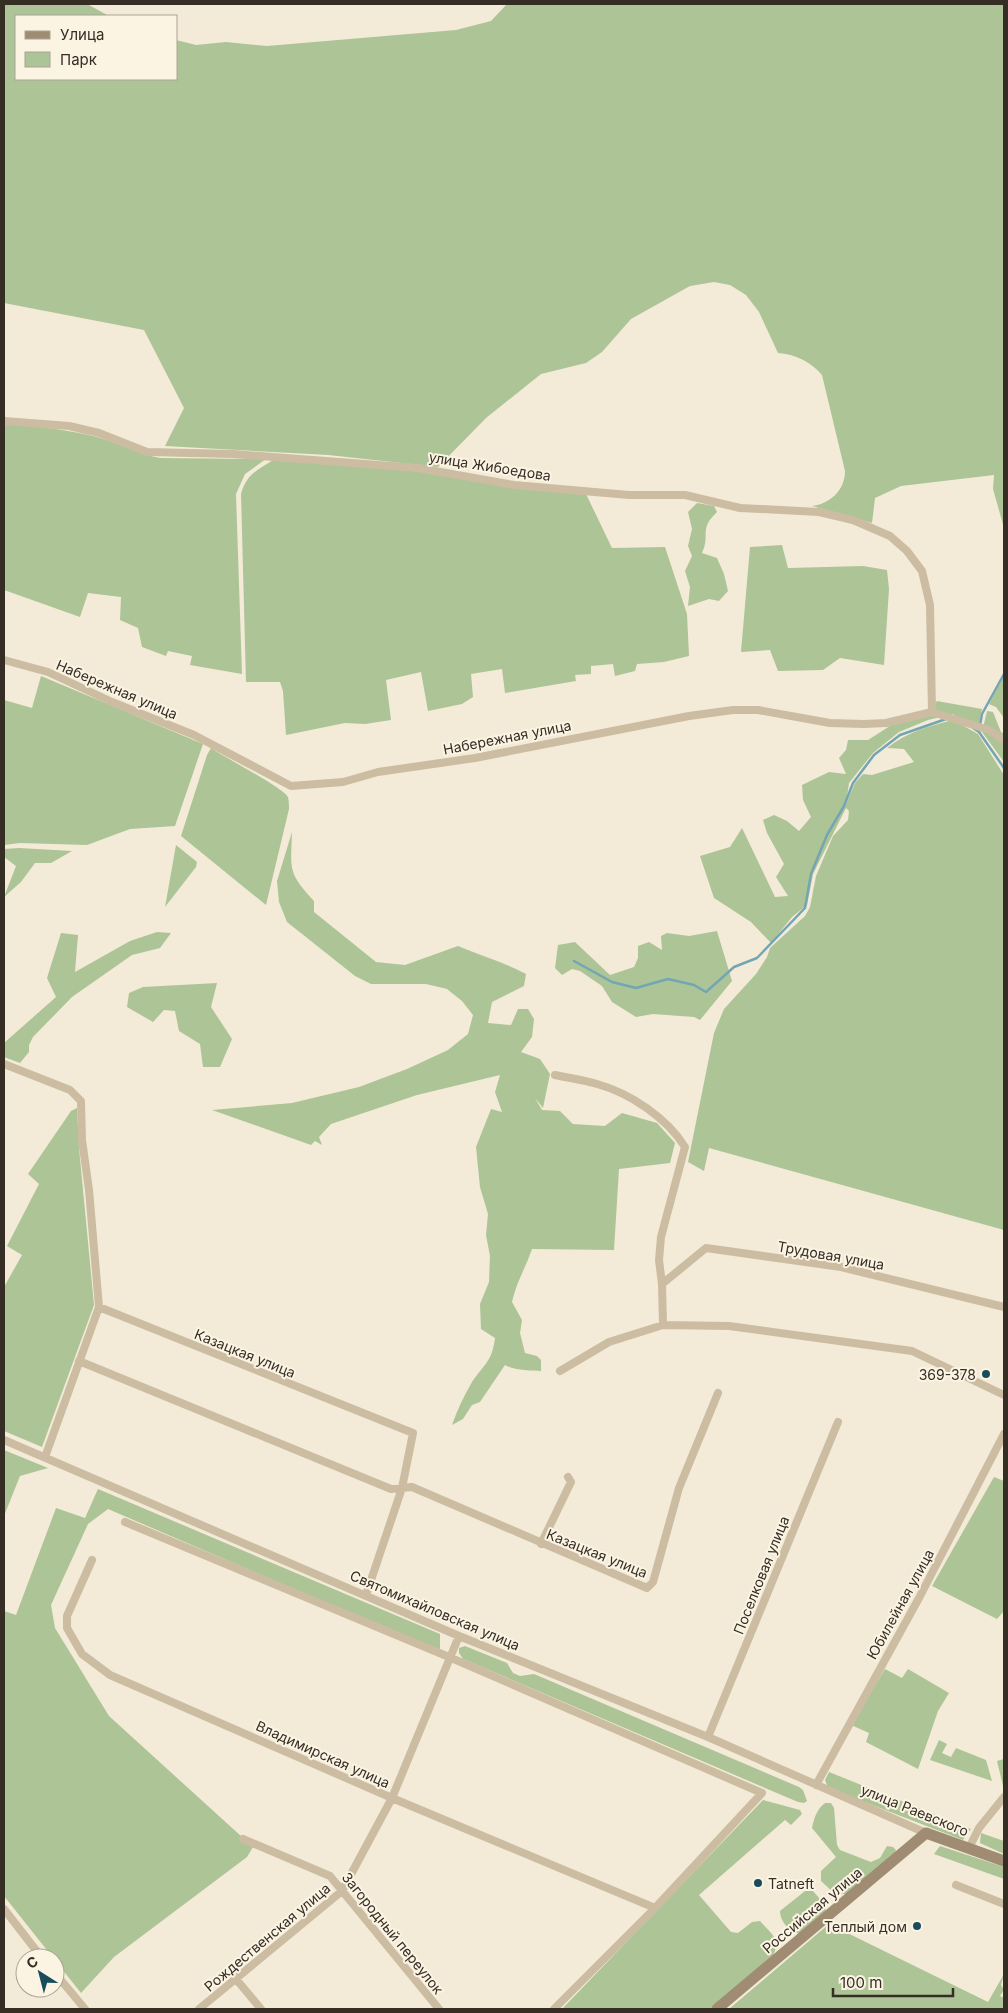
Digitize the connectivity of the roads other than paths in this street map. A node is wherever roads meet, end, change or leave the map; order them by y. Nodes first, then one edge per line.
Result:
1 (4, 421) edge
2 (4, 660) edge
3 (935, 713) junction
4 (1004, 740) edge
5 (4, 1064) edge
6 (555, 1075) dead end
7 (662, 1284) junction
8 (99, 1307) junction
9 (1004, 1307) edge
10 (663, 1325) junction
11 (79, 1361) junction
12 (560, 1371) dead end
13 (718, 1393) dead end
14 (1004, 1395) edge
15 (838, 1422) dead end
16 (1004, 1434) edge
17 (4, 1440) edge
18 (45, 1457) junction
19 (568, 1477) dead end
20 (402, 1488) junction
21 (125, 1522) dead end
22 (541, 1544) junction
23 (92, 1560) dead end
24 (366, 1595) junction
25 (459, 1636) junction
26 (449, 1657) junction
27 (708, 1737) junction
28 (816, 1785) junction
29 (1004, 1797) edge
30 (392, 1798) junction
31 (926, 1833) junction
32 (244, 1839) dead end
33 (969, 1848) junction
34 (1004, 1860) edge
35 (956, 1886) dead end
36 (342, 1891) junction
37 (1004, 1904) edge
38 (655, 1908) junction
39 (4, 1909) edge
40 (34, 1948) edge
41 (236, 1979) junction
42 (65, 1985) edge
43 (85, 2009) edge
44 (199, 2009) edge
45 (261, 2009) edge
46 (439, 2009) edge
47 (554, 2009) edge
48 (718, 2009) edge

1 - 3 street, улица Жибоедова
2 - 3 street, Набережная улица
3 - 4 street
5 - 8 street
6 - 7 street
7 - 9 street, Трудовая улица
7 - 10 street
8 - 11 street
8 - 20 street, Казацкая улица
10 - 12 street
10 - 14 street
11 - 18 street
11 - 20 street, Казацкая улица
13 - 22 street, Казацкая улица
15 - 27 street, Поселковая улица
16 - 28 street, Юбилейная улица
17 - 18 street, Святомихайловская улица
18 - 24 street, Святомихайловская улица
19 - 22 street
20 - 22 street, Казацкая улица
20 - 24 street, Казацкая улица
21 - 26 street
23 - 30 street, Владимирская улица
24 - 25 street, Святомихайловская улица
25 - 26 street, Рождественская улица
25 - 27 street, Святомихайловская улица
26 - 30 street, Рождественская улица
26 - 38 street
27 - 28 street, Святомихайловская улица
28 - 31 street, улица Раевского
29 - 33 street
30 - 36 street, Рождественская улица
30 - 38 street, Владимирская улица
31 - 33 main road, улица Раевского
31 - 48 main road, Российская улица
32 - 36 street, Загородный переулок
33 - 34 main road, улица Раевского
35 - 37 street
36 - 41 street, Рождественская улица
36 - 46 street, Загородный переулок
38 - 47 street
39 - 40 street
41 - 44 street, Рождественская улица
41 - 45 street
42 - 43 street

